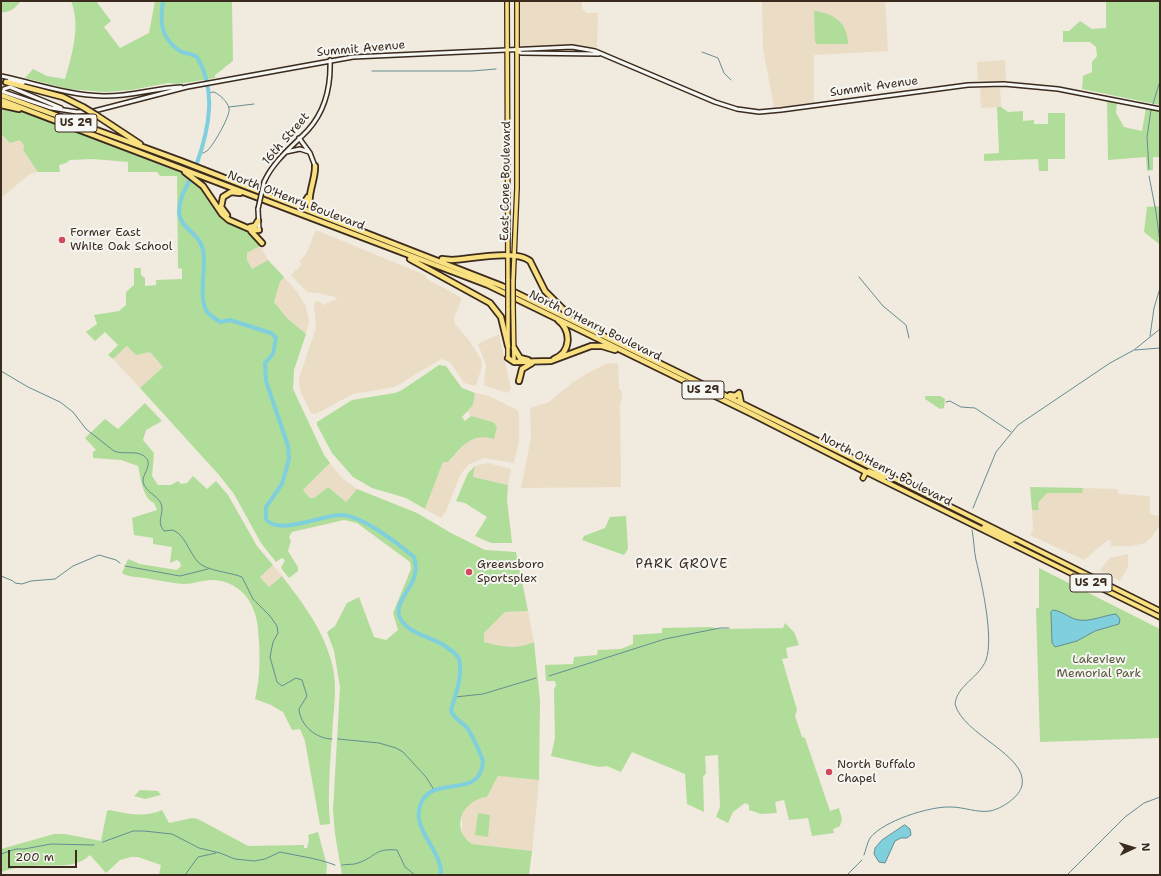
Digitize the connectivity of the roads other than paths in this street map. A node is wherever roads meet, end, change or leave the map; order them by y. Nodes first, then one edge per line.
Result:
1 (507, 1) edge
2 (517, 1) edge
3 (516, 50) junction
4 (508, 51) junction
5 (330, 60) junction
6 (1, 76) edge
7 (1, 80) edge
8 (6, 82) junction
9 (38, 86) junction
10 (187, 87) junction
11 (2, 90) edge
12 (1, 95) edge
13 (1, 100) edge
14 (1, 105) edge
15 (1160, 109) edge
16 (71, 111) junction
17 (33, 112) junction
18 (299, 138) junction
19 (152, 150) junction
20 (284, 153) junction
21 (310, 153) junction
22 (177, 166) junction
23 (315, 166) joint
24 (312, 188) junction
25 (255, 196) junction
26 (292, 204) junction
27 (315, 213) junction
28 (258, 221) junction
29 (248, 227) junction
30 (259, 230) joint
31 (262, 243) dead end
32 (384, 246) junction
33 (425, 254) junction
34 (514, 255) junction
35 (508, 256) junction
36 (539, 309) junction
37 (581, 324) junction
38 (508, 346) junction
39 (514, 348) junction
40 (626, 353) junction
41 (508, 358) joint
42 (514, 362) junction
43 (533, 362) junction
44 (519, 381) dead end
45 (726, 395) junction
46 (742, 403) junction
47 (869, 466) joint
48 (866, 472) junction
49 (908, 476) dead end
50 (863, 478) dead end
51 (904, 483) junction
52 (978, 527) junction
53 (1016, 539) junction
54 (1160, 610) edge
55 (1160, 617) edge

1 - 4 main road, East Cone Boulevard
2 - 3 main road, East Cone Boulevard
3 - 4 main road, Summit Avenue
3 - 15 main road, Summit Avenue
3 - 34 main road, East Cone Boulevard
4 - 5 main road, Summit Avenue
4 - 35 main road, East Cone Boulevard
5 - 10 main road, Summit Avenue
5 - 18 main road, 16th Street
6 - 9 main road, Summit Avenue
7 - 8 main road
8 - 9 main road
8 - 19 highway, bridge
9 - 10 main road, Summit Avenue
10 - 16 main road, Summit Avenue
11 - 16 main road, Summit Avenue
11 - 16 main road
12 - 19 highway, North O'Henry Boulevard / US 29
13 - 17 highway, North O'Henry Boulevard / US 29
14 - 17 highway
17 - 22 highway, North O'Henry Boulevard / US 29
18 - 20 main road, 16th Street
18 - 21 main road
19 - 26 highway, North O'Henry Boulevard / US 29
20 - 21 main road
20 - 28 main road, 16th Street, bridge
21 - 23 main road
22 - 25 highway, North O'Henry Boulevard / US 29
22 - 29 highway
23 - 24 highway
24 - 26 highway
24 - 27 highway
25 - 29 highway
25 - 32 highway, North O'Henry Boulevard / US 29
26 - 27 highway, North O'Henry Boulevard / US 29
27 - 33 highway, North O'Henry Boulevard / US 29
28 - 29 highway
28 - 30 main road, 16th Street
29 - 30 highway
29 - 31 highway
32 - 36 highway, North O'Henry Boulevard / US 29
32 - 38 highway
33 - 35 highway
33 - 37 highway, North O'Henry Boulevard / US 29
34 - 35 highway
34 - 37 highway
34 - 39 main road, East Cone Boulevard, bridge
35 - 38 main road, East Cone Boulevard, bridge
36 - 39 highway
36 - 40 highway, North O'Henry Boulevard / US 29
37 - 45 highway, North O'Henry Boulevard / US 29
38 - 41 main road, East Cone Boulevard
39 - 42 main road, East Cone Boulevard
40 - 43 highway
40 - 48 highway, North O'Henry Boulevard / US 29
41 - 42 highway
42 - 43 highway
43 - 44 highway
45 - 46 highway, North O'Henry Boulevard / US 29
45 - 46 highway
46 - 47 highway, North O'Henry Boulevard / US 29
47 - 51 highway, North O'Henry Boulevard / US 29
48 - 50 highway
48 - 51 highway
48 - 52 highway, North O'Henry Boulevard / US 29
49 - 51 highway
51 - 53 highway, North O'Henry Boulevard / US 29
52 - 53 highway
52 - 55 highway, North O'Henry Boulevard / US 29
53 - 54 highway, North O'Henry Boulevard / US 29

